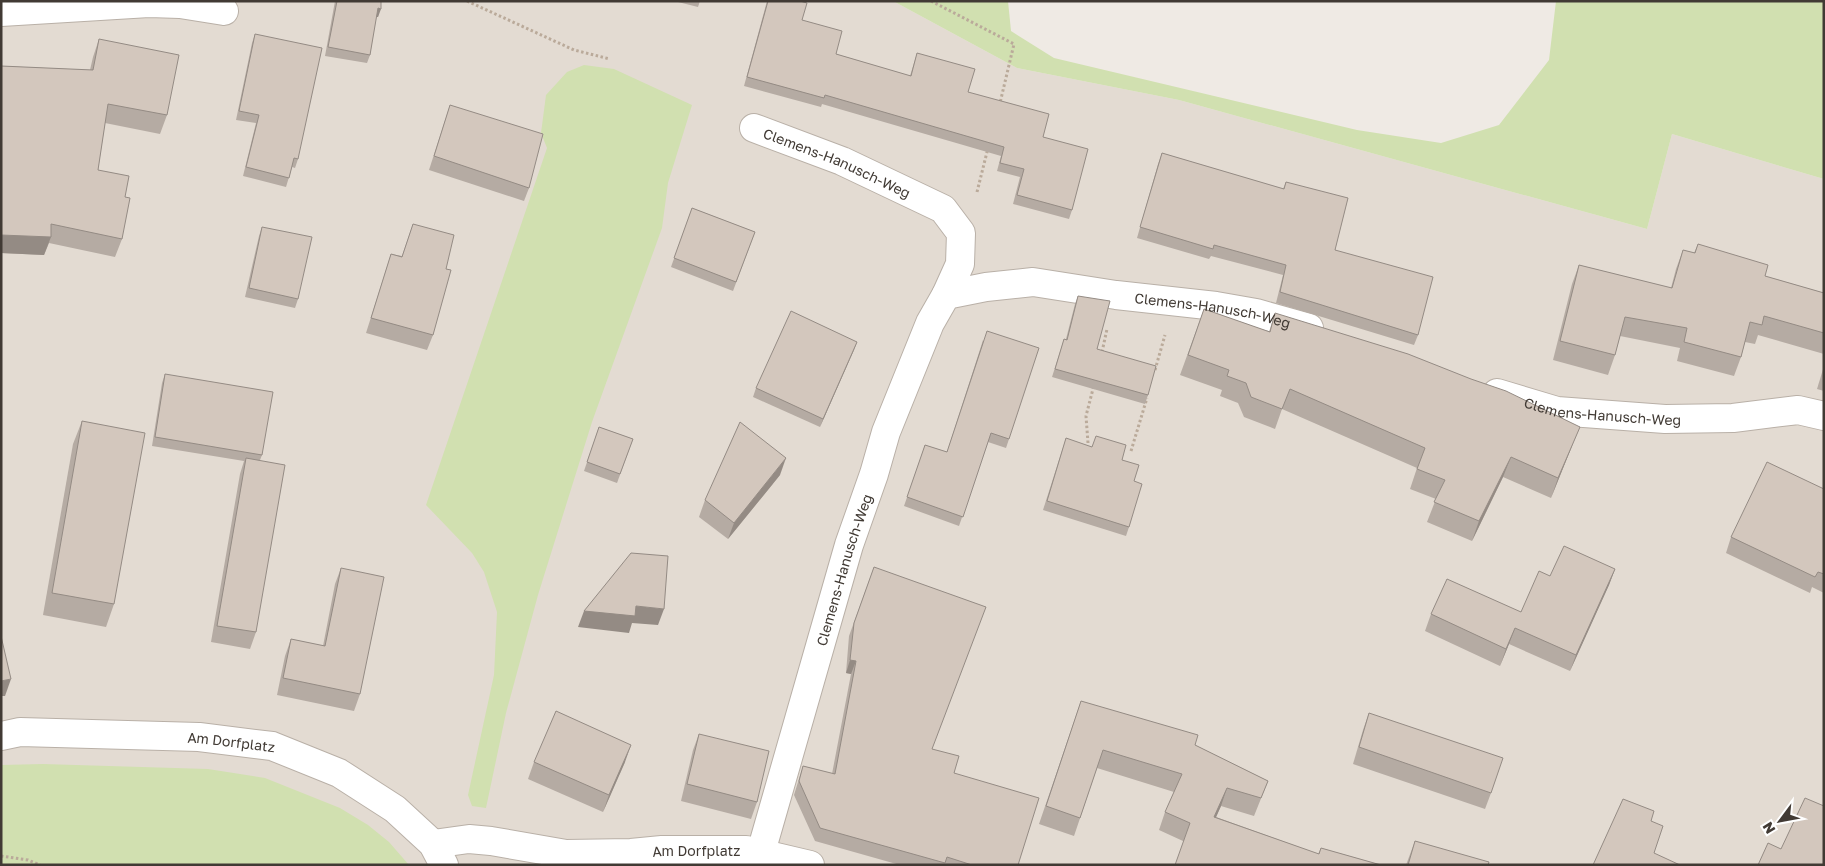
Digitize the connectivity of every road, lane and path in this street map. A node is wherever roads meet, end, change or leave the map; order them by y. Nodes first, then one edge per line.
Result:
1 (467, 1) edge
2 (931, 1) edge
3 (224, 11) dead end
4 (1, 12) edge
5 (610, 59) dead end
6 (998, 111) edge
7 (754, 128) dead end
8 (991, 139) edge
9 (961, 233) junction
10 (946, 295) junction
11 (1109, 321) edge
12 (1167, 330) dead end
13 (1329, 334) edge
14 (1100, 359) edge
15 (1153, 377) edge
16 (1096, 378) edge
17 (1474, 384) edge
18 (1147, 395) edge
19 (1824, 416) edge
20 (1088, 443) edge
21 (1131, 452) dead end
22 (1, 736) edge
23 (761, 852) junction
24 (438, 855) edge
25 (1, 856) edge
26 (40, 865) edge
27 (810, 865) edge

1 - 5 path
2 - 6 path
3 - 4 street
7 - 9 street, Clemens-Hanusch-Weg
8 - 9 path
9 - 10 street, Clemens-Hanusch-Weg
10 - 13 street, Clemens-Hanusch-Weg
10 - 23 street, Clemens-Hanusch-Weg
11 - 14 path
12 - 15 path
16 - 20 path
17 - 19 street, Clemens-Hanusch-Weg
18 - 21 path
22 - 24 street, Am Dorfplatz
23 - 24 street, Am Dorfplatz
23 - 27 street, Am Dorfplatz
25 - 26 path

